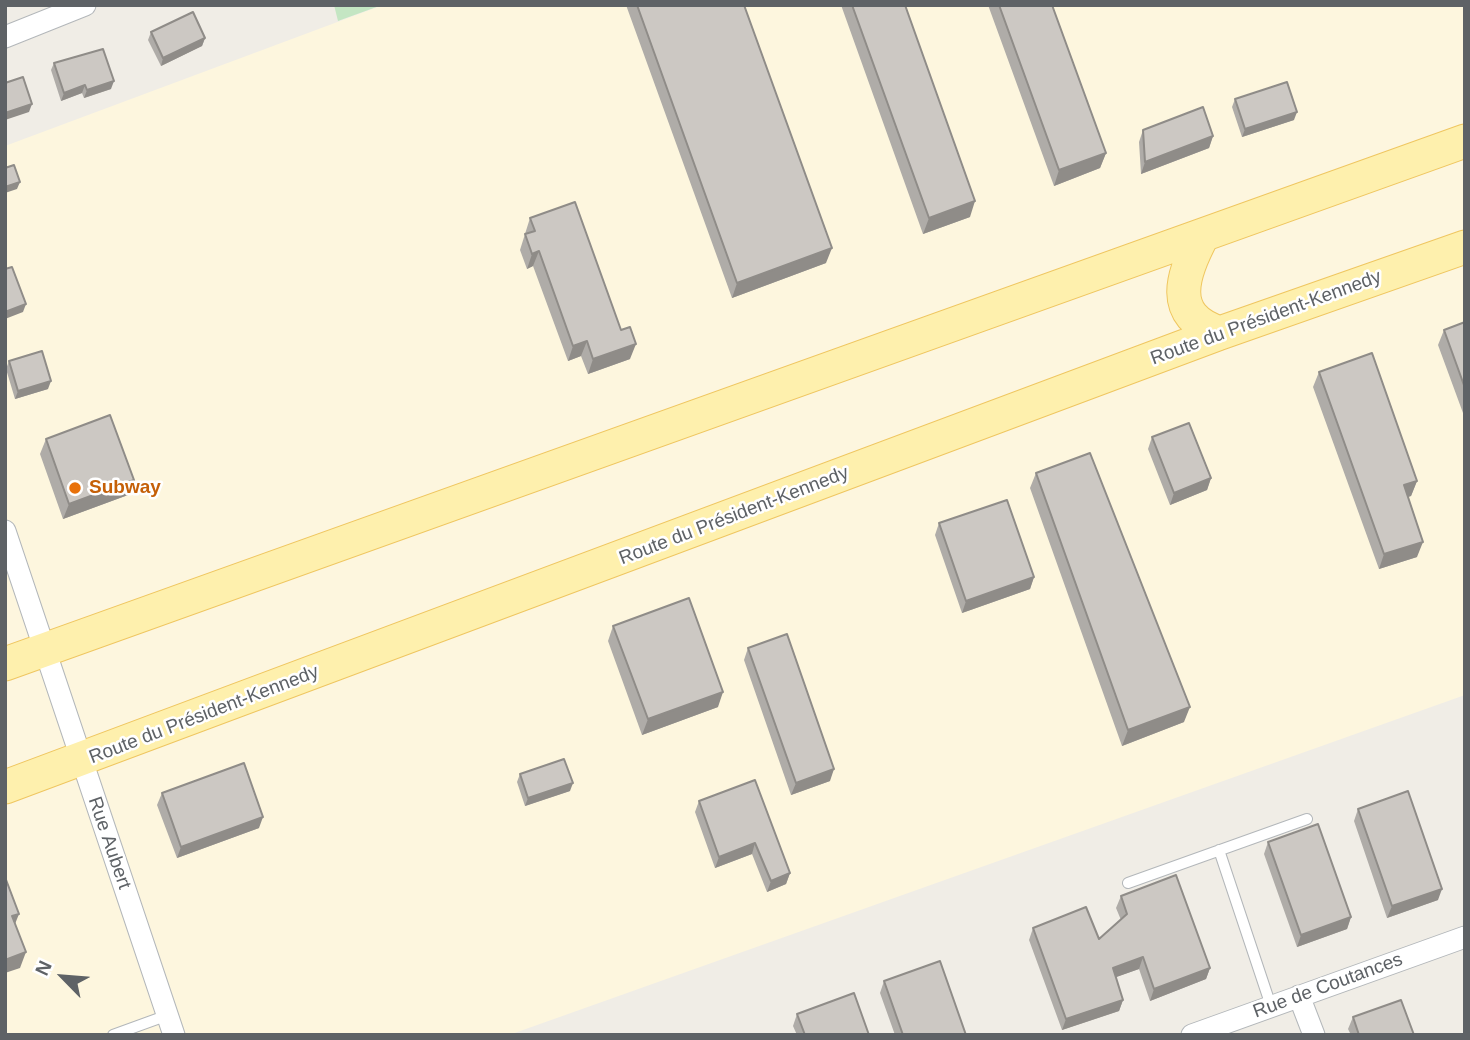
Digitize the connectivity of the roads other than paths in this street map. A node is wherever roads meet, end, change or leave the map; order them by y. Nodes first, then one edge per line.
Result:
1 (85, 5) edge
2 (5, 37) edge
3 (1465, 141) edge
4 (1203, 234) junction
5 (1465, 247) edge
6 (1220, 333) junction
7 (5, 531) edge
8 (47, 649) junction
9 (5, 664) edge
10 (81, 761) junction
11 (5, 787) edge
12 (1307, 819) dead end
13 (1219, 850) junction
14 (1128, 883) dead end
15 (1465, 937) edge
16 (1300, 996) junction
17 (1271, 1006) junction
18 (171, 1025) edge
19 (113, 1035) edge
20 (1192, 1035) edge
21 (1314, 1035) edge

1 - 2 street
3 - 4 main road
4 - 6 main road
4 - 8 main road
5 - 6 main road, Route du Président-Kennedy
6 - 10 main road, Route du Président-Kennedy
7 - 8 street, Rue Aubert
8 - 9 main road
8 - 10 street, Rue Aubert
10 - 11 main road, Route du Président-Kennedy
10 - 18 street, Rue Aubert
12 - 13 lane
13 - 14 lane
13 - 17 lane
15 - 16 street, Rue de Coutances
16 - 17 street, Rue de Coutances
16 - 21 street
17 - 20 street, Rue de Coutances
18 - 19 lane

